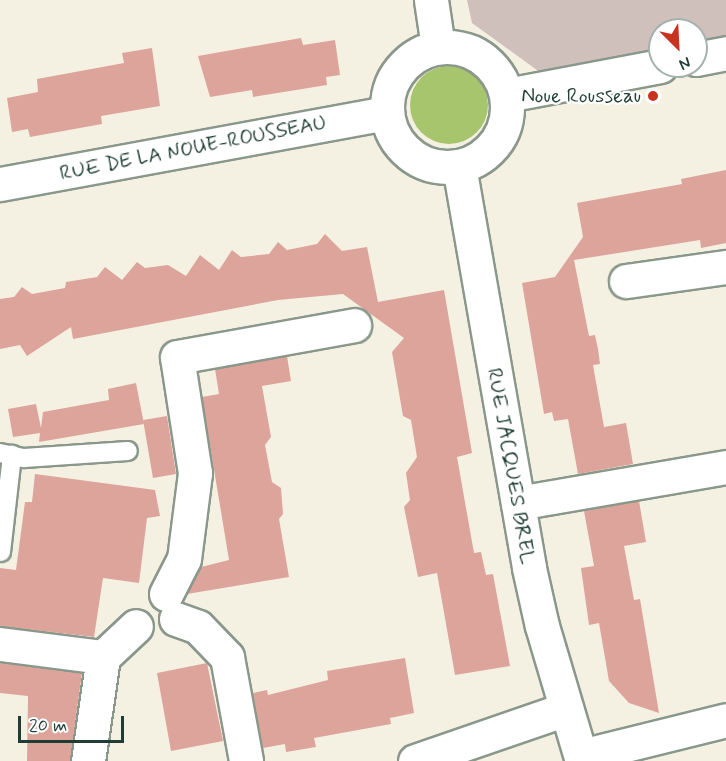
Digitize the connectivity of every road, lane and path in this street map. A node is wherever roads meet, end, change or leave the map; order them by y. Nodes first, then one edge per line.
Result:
1 (431, 0) edge
2 (431, 49) junction
3 (726, 53) edge
4 (708, 56) edge
5 (648, 68) edge
6 (507, 95) junction
7 (387, 113) junction
8 (459, 166) junction
9 (0, 184) edge
10 (726, 267) edge
11 (626, 281) dead end
12 (354, 325) dead end
13 (128, 451) dead end
14 (6, 454) edge
15 (726, 467) edge
16 (518, 503) junction
17 (1, 552) edge
18 (171, 607) junction
19 (0, 644) edge
20 (103, 657) junction
21 (566, 709) junction
22 (726, 720) edge
23 (582, 758) edge
24 (87, 761) edge
25 (246, 761) edge
26 (415, 761) edge

1 - 2 street
2 - 6 street
2 - 7 street
3 - 4 street
5 - 6 street
6 - 8 street
7 - 8 street
7 - 9 street, RUE DE LA NOUE-ROUSSEAU
8 - 16 street, RUE JACQUES BREL
10 - 11 street
12 - 18 street
13 - 14 lane
14 - 17 lane
15 - 16 street
16 - 21 street, RUE JACQUES BREL
18 - 20 street
18 - 25 street
19 - 20 street
20 - 24 street
21 - 23 street, RUE JACQUES BREL
21 - 26 street
22 - 23 street

